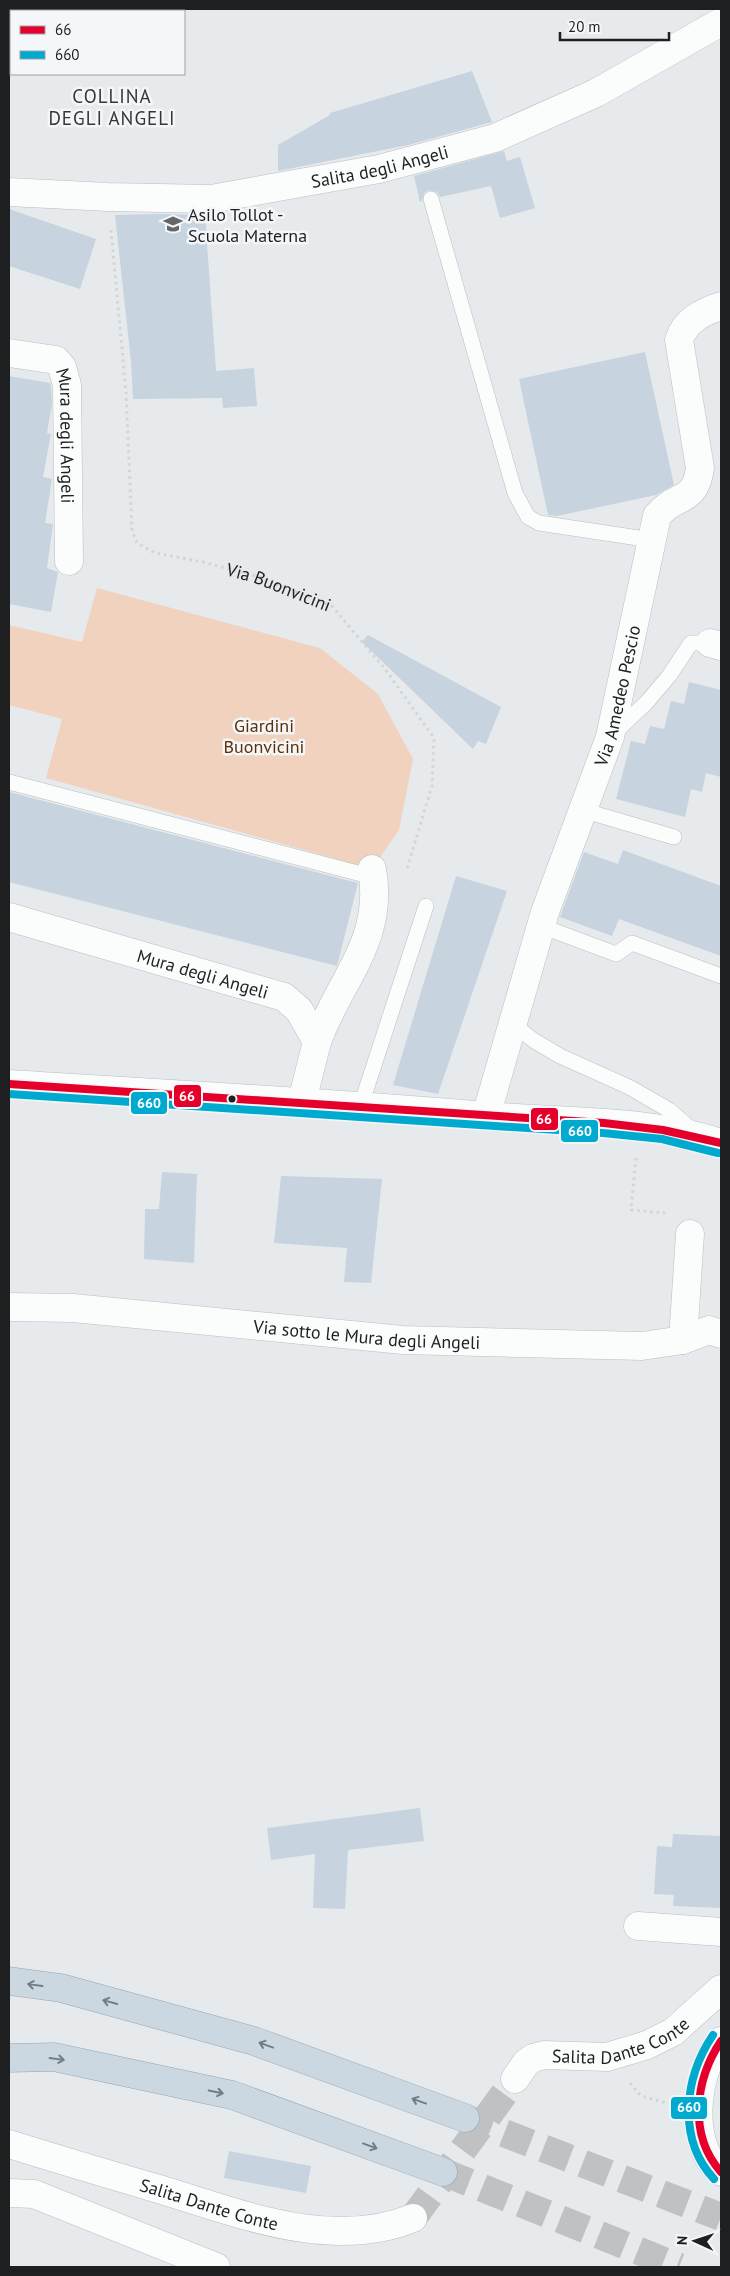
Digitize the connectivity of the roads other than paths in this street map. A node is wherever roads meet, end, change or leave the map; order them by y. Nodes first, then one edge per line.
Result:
1 (721, 22) edge
2 (9, 192) edge
3 (431, 199) dead end
4 (721, 306) edge
5 (9, 352) edge
6 (652, 540) junction
7 (69, 562) dead end
8 (716, 644) edge
9 (610, 736) junction
10 (9, 782) edge
11 (582, 810) junction
12 (674, 837) dead end
13 (373, 873) joint
14 (426, 906) dead end
15 (9, 917) edge
16 (541, 926) junction
17 (721, 976) edge
18 (512, 1023) junction
19 (317, 1042) junction
20 (9, 1084) edge
21 (302, 1101) junction
22 (361, 1105) junction
23 (486, 1116) junction
24 (709, 1139) edge
25 (690, 1234) road end
26 (9, 1307) edge
27 (721, 1334) edge
28 (682, 1340) junction
29 (638, 1926) dead end
30 (721, 1932) edge
31 (9, 1981) edge
32 (721, 1989) edge
33 (721, 2041) edge
34 (9, 2058) edge
35 (515, 2079) tunnel mouth
36 (465, 2118) tunnel mouth
37 (9, 2144) edge
38 (443, 2172) tunnel mouth
39 (721, 2172) edge
40 (9, 2193) edge
41 (413, 2218) tunnel mouth
42 (216, 2267) edge

1 - 2 street, Salita degli Angeli
3 - 6 lane
4 - 6 street, Via Amedeo Pescio
5 - 7 street, Mura degli Angeli
6 - 9 street, Via Amedeo Pescio
8 - 9 lane
9 - 11 street, Via Amedeo Pescio
10 - 13 lane
11 - 12 lane
11 - 16 street, Via Amedeo Pescio
13 - 19 street
14 - 22 lane
15 - 19 street, Mura degli Angeli
16 - 17 lane
16 - 18 street, Via Amedeo Pescio
18 - 23 street, Via Amedeo Pescio
18 - 24 lane
19 - 21 street
20 - 21 street
21 - 22 street
22 - 23 street
23 - 24 street
25 - 28 street
26 - 28 street, Via sotto le Mura degli Angeli
27 - 28 street, Via sotto le Mura degli Angeli
29 - 30 street
36 -> 31 highway
32 - 35 street, Salita Dante Conte
33 - 39 street
34 -> 38 highway
37 - 41 street, Salita Dante Conte
40 - 42 street

